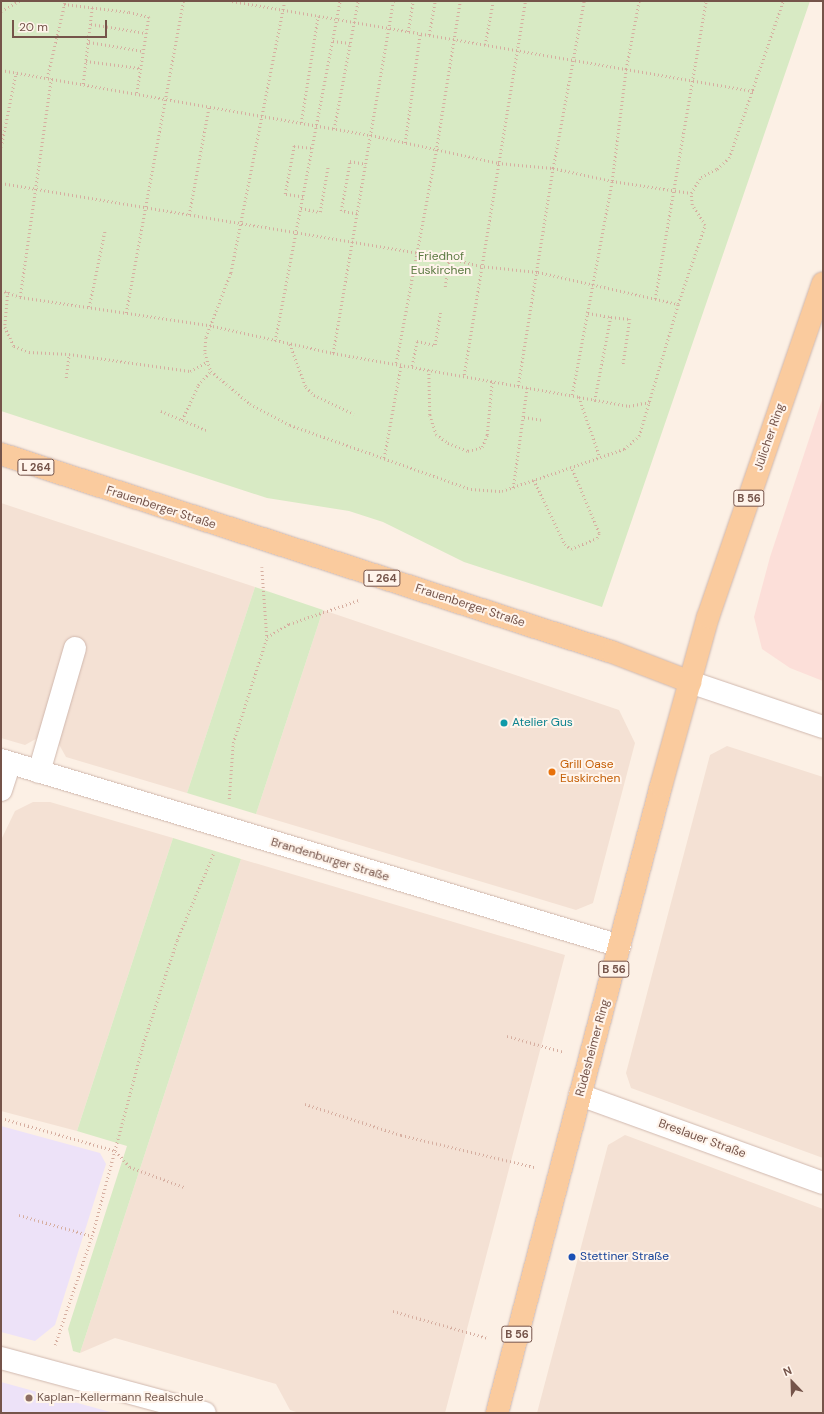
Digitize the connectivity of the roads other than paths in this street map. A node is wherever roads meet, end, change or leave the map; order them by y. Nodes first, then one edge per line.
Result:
1 (823, 284) edge
2 (1, 454) edge
3 (75, 648) dead end
4 (690, 682) junction
5 (823, 727) edge
6 (6, 761) edge
7 (40, 772) junction
8 (1, 790) edge
9 (620, 946) junction
10 (580, 1095) junction
11 (823, 1183) edge
12 (1, 1358) edge
13 (205, 1413) edge
14 (497, 1413) edge

1 - 4 main road, Jülicher Ring / B 56
2 - 4 main road, Frauenberger Straße / L 264
3 - 7 street
4 - 5 street, Frauenberger Straße
4 - 9 main road, Rüdesheimer Ring / B 56
6 - 7 street, Brandenburger Straße
6 - 8 street, Brandenburger Straße
7 - 9 street, Brandenburger Straße
9 - 10 main road, Rüdesheimer Ring / B 56
10 - 11 street, Breslauer Straße
10 - 14 main road, Rüdesheimer Ring / B 56
12 - 13 street

